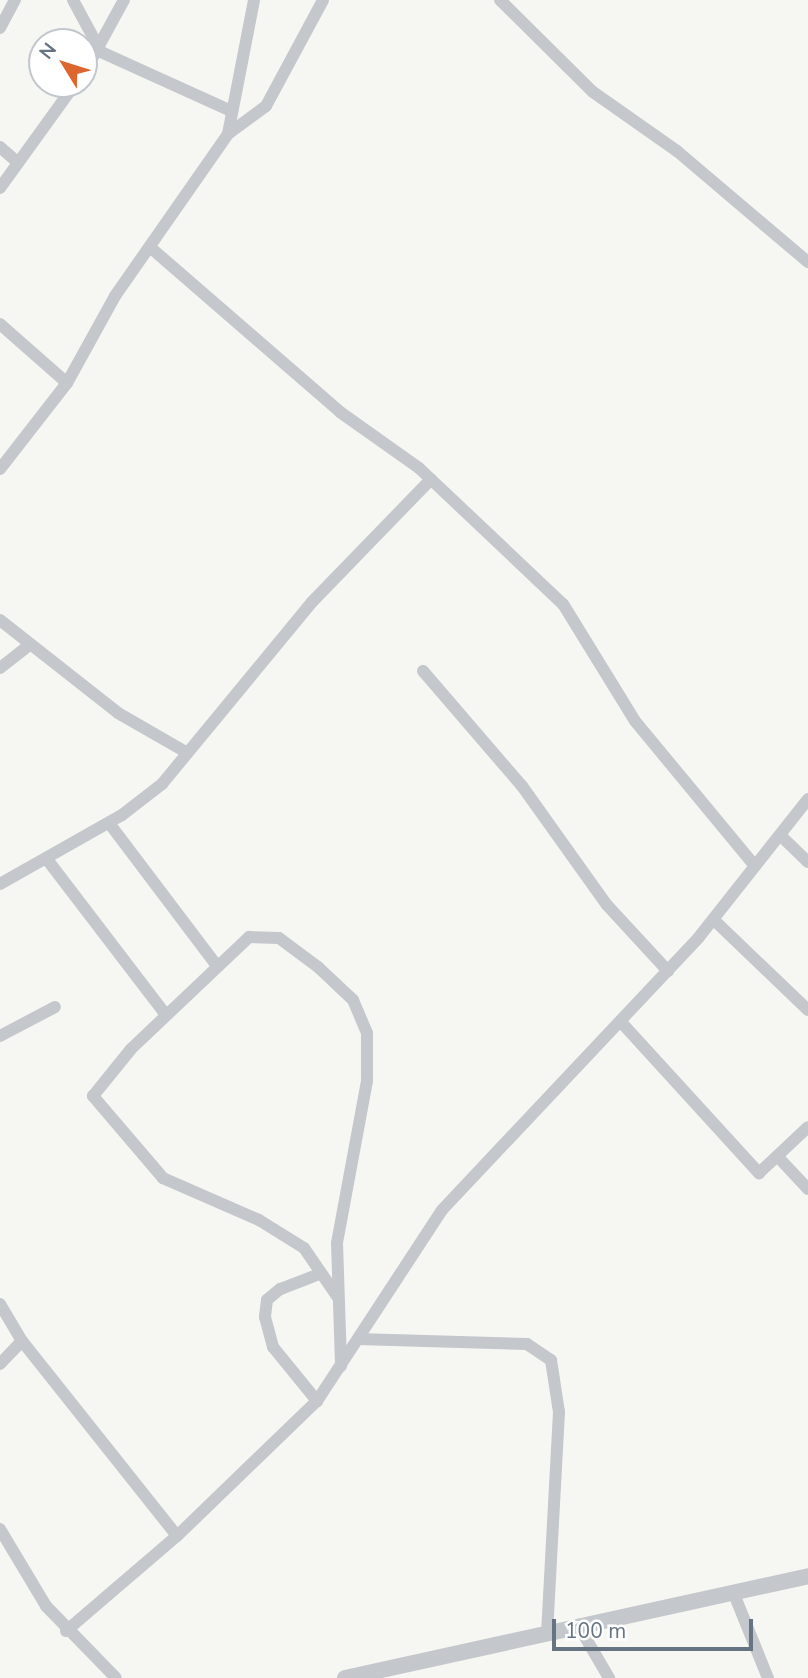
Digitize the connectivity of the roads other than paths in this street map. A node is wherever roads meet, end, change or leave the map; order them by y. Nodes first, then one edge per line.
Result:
1 (15, 0) edge
2 (73, 0) edge
3 (124, 0) edge
4 (254, 0) edge
5 (323, 0) edge
6 (500, 0) edge
7 (0, 28) edge
8 (101, 52) junction
9 (98, 56) edge
10 (64, 98) edge
11 (231, 111) junction
12 (228, 134) junction
13 (0, 148) edge
14 (15, 160) junction
15 (0, 188) edge
16 (151, 248) junction
17 (808, 262) edge
18 (0, 324) edge
19 (67, 383) junction
20 (0, 469) edge
21 (431, 479) junction
22 (0, 620) edge
23 (27, 647) junction
24 (0, 668) edge
25 (423, 671) dead end
26 (184, 751) junction
27 (808, 799) edge
28 (108, 823) junction
29 (780, 835) junction
30 (46, 858) junction
31 (808, 862) edge
32 (755, 866) junction
33 (1, 881) edge
34 (714, 920) junction
35 (217, 966) junction
36 (668, 971) junction
37 (54, 1007) dead end
38 (808, 1010) edge
39 (166, 1015) junction
40 (621, 1022) junction
41 (0, 1036) edge
42 (808, 1127) edge
43 (778, 1157) junction
44 (808, 1189) edge
45 (317, 1275) junction
46 (337, 1296) junction
47 (0, 1304) edge
48 (358, 1339) junction
49 (22, 1341) junction
50 (0, 1364) edge
51 (341, 1366) junction
52 (317, 1401) junction
53 (0, 1530) edge
54 (177, 1536) junction
55 (808, 1576) edge
56 (734, 1594) junction
57 (66, 1630) junction
58 (581, 1630) junction
59 (547, 1636) junction
60 (116, 1678) edge
61 (345, 1678) edge
62 (609, 1678) edge
63 (768, 1678) edge

1 - 7 street
2 - 8 street
3 - 8 street
4 - 11 street
5 - 12 street
6 - 17 street
8 - 9 street
8 - 11 street
10 - 14 street
11 - 12 street
12 - 16 street
13 - 14 street
14 - 15 street
16 - 19 street
16 - 21 street
18 - 19 street
19 - 20 street
21 - 26 street
21 - 32 street
22 - 23 street
23 - 24 street
23 - 26 street
25 - 36 street
26 - 28 street
27 - 29 street
28 - 30 street
28 - 35 street
29 - 31 street
29 - 32 street
30 - 33 street
30 - 39 street
32 - 34 street
34 - 36 street
34 - 38 street
35 - 39 street
35 - 46 street
36 - 40 street
37 - 41 street
39 - 45 street
40 - 43 street
40 - 48 street
42 - 43 street
43 - 44 street
45 - 46 street
45 - 52 street
46 - 51 street
47 - 49 street
48 - 51 street
48 - 59 street
49 - 50 street
49 - 54 street
51 - 52 street
52 - 54 street
53 - 57 street
54 - 57 street
55 - 56 street
56 - 58 street
56 - 63 street
57 - 60 street
58 - 59 street
58 - 62 street
59 - 61 street

